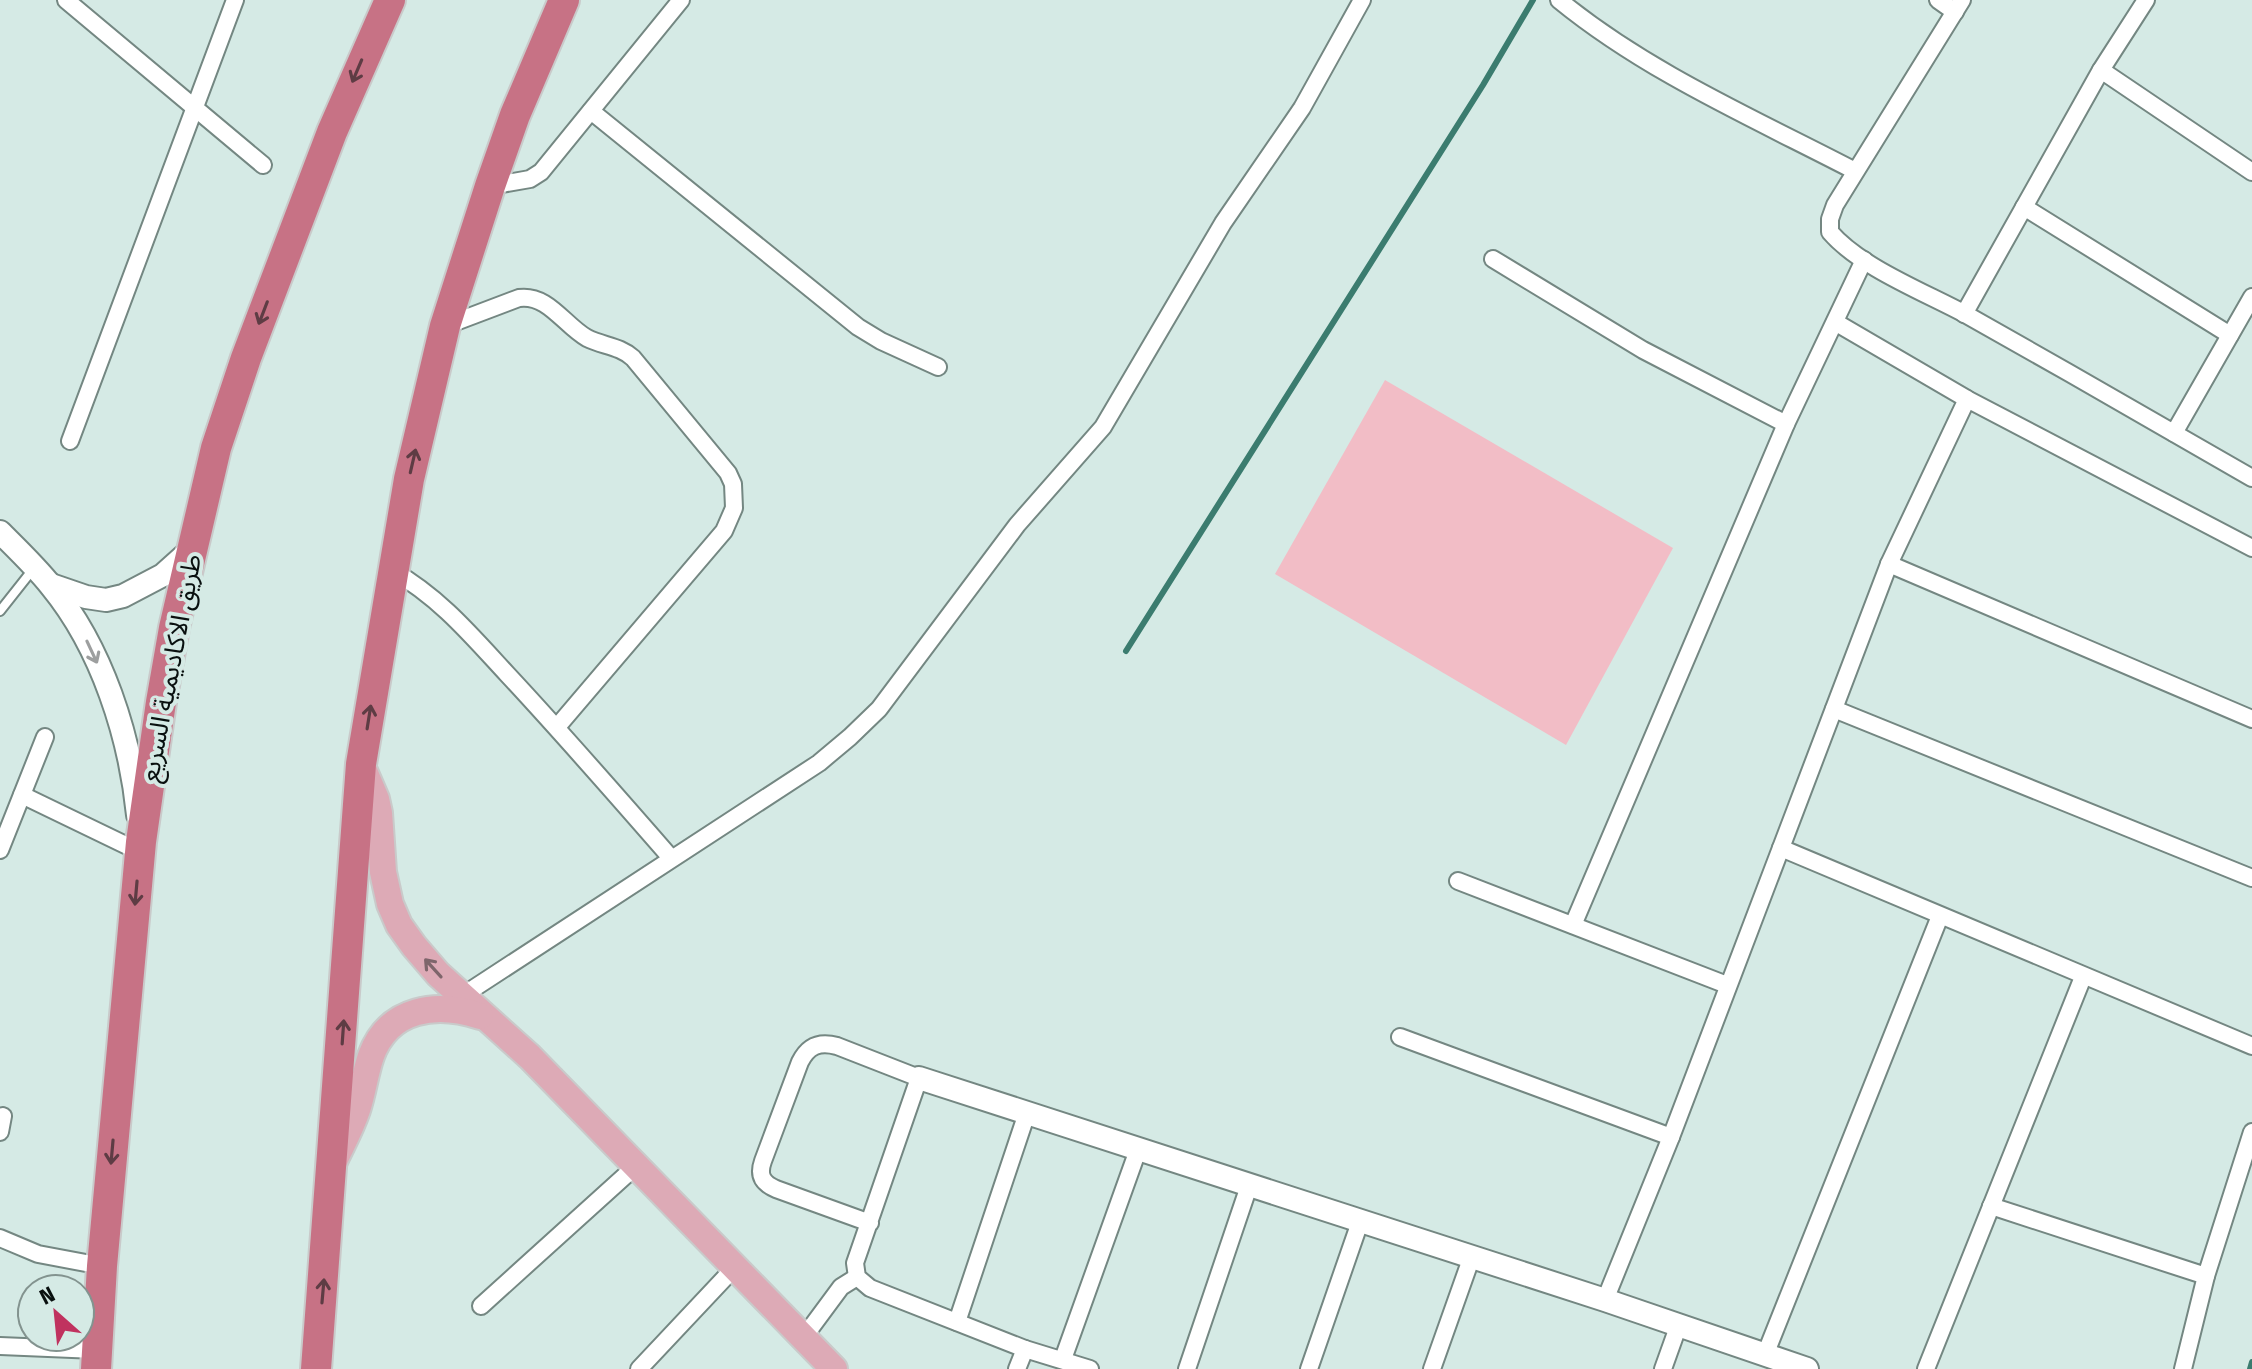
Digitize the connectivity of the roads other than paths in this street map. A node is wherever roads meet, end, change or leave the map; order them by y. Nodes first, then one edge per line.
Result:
1 (66, 0) edge
2 (235, 0) edge
3 (390, 0) edge
4 (564, 0) edge
5 (681, 0) edge
6 (1362, 0) edge
7 (1559, 0) edge
8 (1938, 0) edge
9 (2146, 0) edge
10 (1958, 6) edge
11 (2101, 70) junction
12 (195, 108) junction
13 (591, 111) junction
14 (263, 165) dead end
15 (1855, 171) junction
16 (2252, 172) edge
17 (490, 186) junction
18 (2024, 207) junction
19 (1493, 259) dead end
20 (1864, 260) junction
21 (2252, 297) edge
22 (1964, 314) junction
23 (1835, 322) junction
24 (445, 326) junction
25 (2230, 335) junction
26 (938, 367) dead end
27 (1967, 399) junction
28 (1786, 424) junction
29 (2174, 433) junction
30 (70, 441) dead end
31 (2252, 478) edge
32 (0, 532) edge
33 (193, 548) junction
34 (2251, 549) edge
35 (1889, 564) junction
36 (34, 568) junction
37 (393, 571) junction
38 (51, 585) junction
39 (0, 611) edge
40 (1834, 709) junction
41 (2252, 719) edge
42 (557, 727) junction
43 (45, 737) dead end
44 (361, 764) junction
45 (22, 795) junction
46 (140, 847) junction
47 (1781, 848) junction
48 (0, 850) edge
49 (671, 858) junction
50 (2252, 878) edge
51 (1458, 881) dead end
52 (1940, 916) junction
53 (1573, 925) junction
54 (2083, 977) junction
55 (1727, 985) junction
56 (462, 996) junction
57 (491, 1020) junction
58 (1400, 1037) dead end
59 (2252, 1046) edge
60 (919, 1078) junction
61 (1027, 1113) junction
62 (2252, 1132) edge
63 (1671, 1137) junction
64 (1138, 1150) junction
65 (334, 1161) junction
66 (637, 1165) junction
67 (1249, 1186) junction
68 (1991, 1206) junction
69 (1360, 1222) junction
70 (870, 1223) junction
71 (0, 1238) edge
72 (1471, 1259) junction
73 (102, 1266) junction
74 (735, 1267) junction
75 (2206, 1276) junction
76 (857, 1277) junction
77 (1605, 1300) junction
78 (481, 1306) dead end
79 (957, 1322) junction
80 (1678, 1327) junction
81 (0, 1346) edge
82 (1025, 1349) junction
83 (1765, 1355) junction
84 (817, 1357) edge
85 (1063, 1359) junction
86 (96, 1360) edge
87 (1436, 1368) edge
88 (316, 1369) edge
89 (639, 1369) edge
90 (1017, 1369) edge
91 (1090, 1369) edge
92 (1187, 1369) edge
93 (1309, 1369) edge
94 (1663, 1369) edge
95 (1807, 1369) edge
96 (1926, 1369) edge
97 (2183, 1369) edge

1 - 12 street
2 - 12 street
3 -> 33 highway, طريق الاكاديمية السريع
4 - 17 highway
5 - 13 street
6 - 49 street
7 - 15 street
8 - 10 street
9 - 11 street
10 - 15 street
11 - 16 street
11 - 18 street
12 - 14 street
12 - 30 street
13 - 17 street
13 - 26 street
15 - 20 street
17 - 24 highway
18 - 22 street
18 - 25 street
19 - 28 street
20 - 22 street
20 - 23 street
21 - 25 street
22 - 29 street
23 - 27 street
23 - 28 street
37 -> 24 highway
24 - 42 street
25 - 29 street
27 - 34 street
27 - 35 street
28 - 53 street
29 - 31 street
32 - 36 street
33 - 38 street
33 - 46 highway, طريق الاكاديمية السريع
35 - 40 street
35 - 41 street
36 - 38 street
36 - 39 lane
37 - 42 street
44 -> 37 highway
38 -> 46 street
40 - 47 street
40 - 50 street
42 - 49 street
43 - 45 street
56 -> 44 main road
65 -> 44 highway
45 - 46 street
45 - 48 street
46 -> 73 highway, طريق الاكاديمية السريع
47 - 52 street
47 - 55 street
49 - 56 street
51 - 53 street
52 - 54 street
52 - 83 street
53 - 55 street
54 - 59 street
54 - 68 street
55 - 63 street
56 - 57 main road
57 - 65 main road
57 - 66 main road
58 - 63 street
60 - 61 street
60 - 70 street
60 - 70 street
61 - 64 street
61 - 79 street
62 - 75 street
63 - 77 street
64 - 67 street
64 - 85 street
88 -> 65 highway
66 - 74 main road
66 - 78 street
67 - 69 street
67 - 92 street
68 - 75 street
68 - 96 street
69 - 72 street
69 - 93 street
70 - 76 street
71 - 73 street
72 - 77 street
72 - 87 street
73 - 86 highway, طريق الاكاديمية السريع
74 - 84 main road
74 - 89 street
75 - 97 street
76 - 79 street
76 - 84 street
77 - 80 street
79 - 82 street
80 - 83 street
80 - 94 street
81 - 86 street
82 - 85 street
82 - 90 street
83 - 95 street
85 - 91 street

